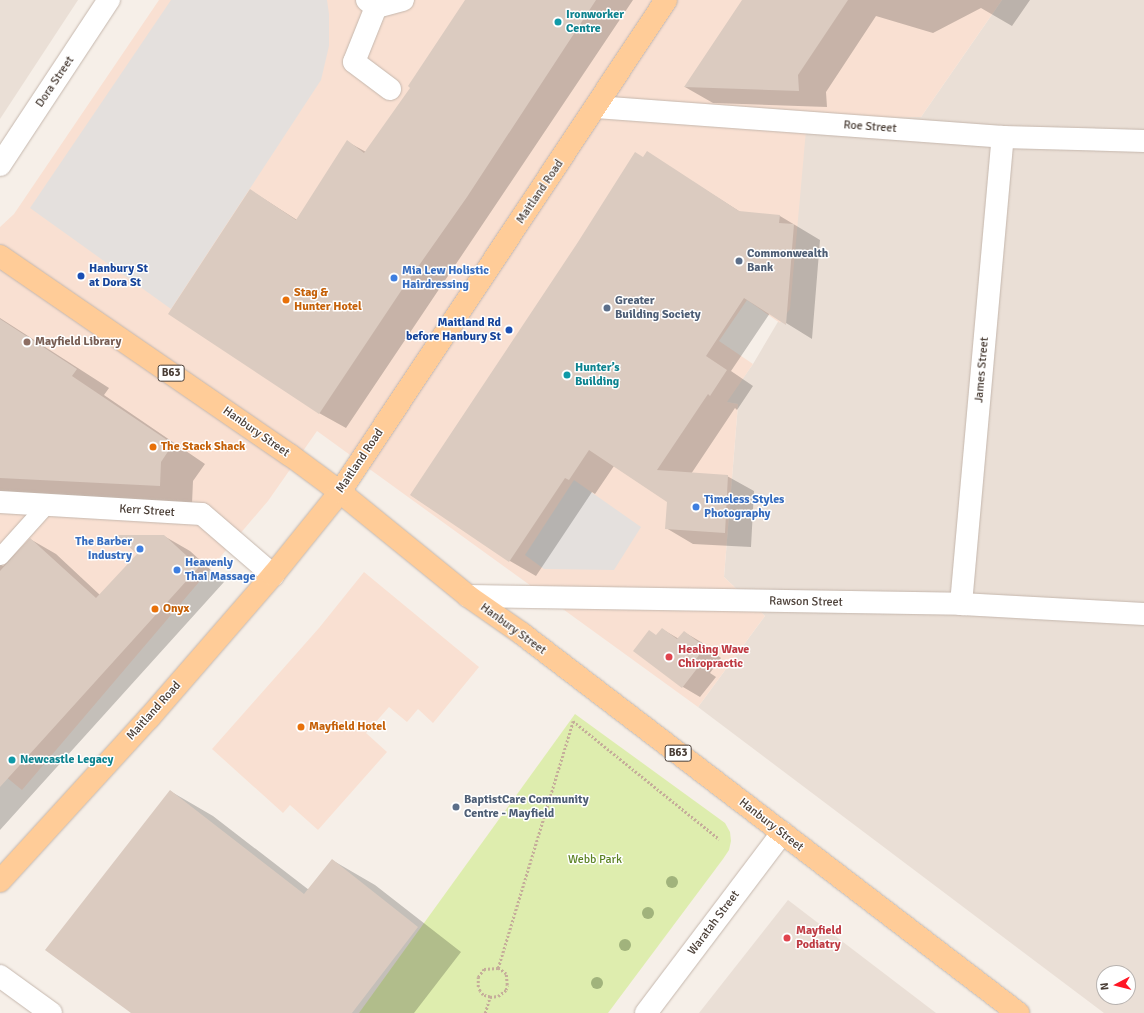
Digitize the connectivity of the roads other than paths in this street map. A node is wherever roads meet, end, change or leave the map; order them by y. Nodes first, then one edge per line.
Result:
1 (109, 0) edge
2 (403, 0) edge
3 (666, 0) edge
4 (372, 3) edge
5 (390, 89) dead end
6 (596, 107) junction
7 (1003, 136) junction
8 (1144, 141) edge
9 (0, 165) edge
10 (0, 256) edge
11 (340, 492) junction
12 (0, 502) edge
13 (46, 505) junction
14 (0, 556) edge
15 (273, 575) junction
16 (468, 596) junction
17 (961, 604) junction
18 (1144, 614) edge
19 (782, 833) junction
20 (0, 881) edge
21 (0, 976) edge
22 (51, 1013) edge
23 (646, 1013) edge
24 (1018, 1013) edge

1 - 9 street, Dora Street
2 - 4 street
3 - 6 main road, Maitland Road
4 - 5 street
6 - 7 street, Roe Street
6 - 11 main road, Maitland Road
7 - 8 street, Roe Street
7 - 17 street, James Street
10 - 11 main road, Hanbury Street / B63
11 - 15 main road, Maitland Road
11 - 16 main road, Hanbury Street / B63
12 - 13 street, Kerr Street
13 - 14 lane
13 - 15 street, Kerr Street
15 - 20 main road, Maitland Road
16 - 17 street, Rawson Street
16 - 19 main road, Hanbury Street / B63
17 - 18 street, Rawson Street
19 - 23 street, Waratah Street
19 - 24 main road, Hanbury Street / B63
21 - 22 street

